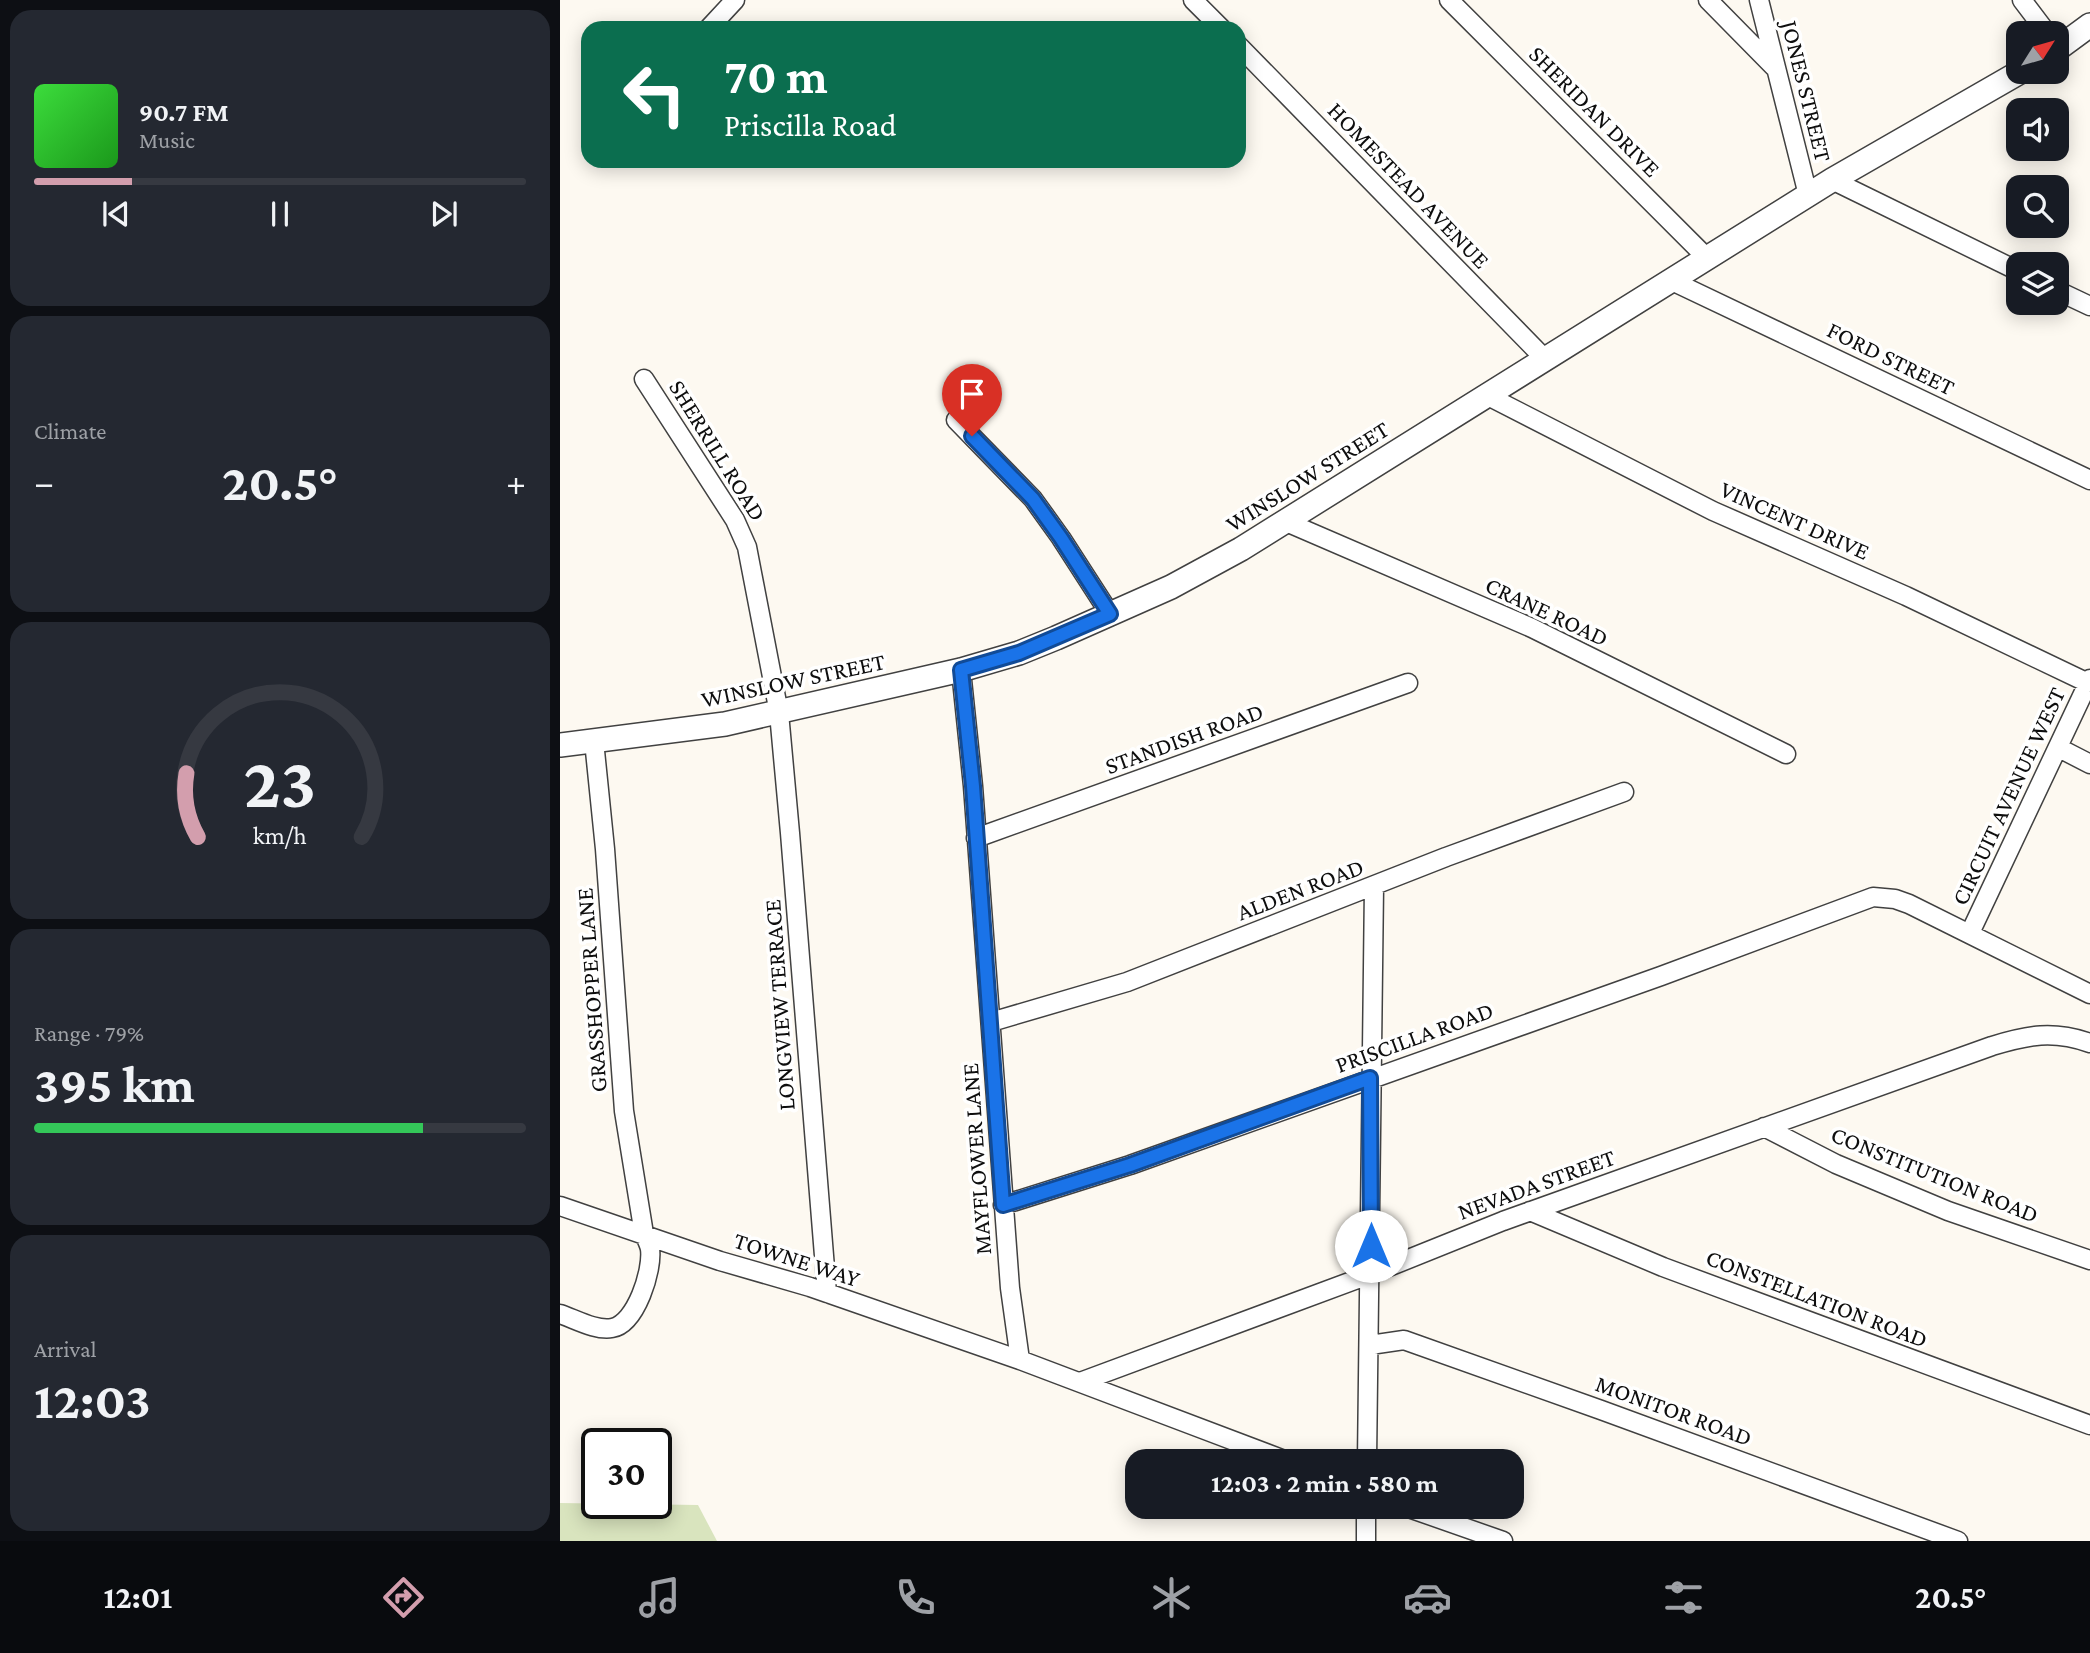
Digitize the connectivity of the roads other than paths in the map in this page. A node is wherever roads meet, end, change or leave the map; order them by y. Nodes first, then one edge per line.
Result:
1 (735, 0) edge
2 (1449, 0) edge
3 (1708, 0) edge
4 (1759, 0) edge
5 (2022, 0) edge
6 (1195, 1) edge
7 (716, 21) edge
8 (1214, 21) edge
9 (2037, 21) edge
10 (2090, 24) edge
11 (2069, 36) edge
12 (1246, 54) edge
13 (1774, 67) junction
14 (2006, 80) edge
15 (1832, 180) junction
16 (1808, 195) junction
17 (1706, 257) junction
18 (2006, 265) edge
19 (1670, 279) junction
20 (2069, 296) edge
21 (2090, 306) edge
22 (1544, 358) junction
23 (644, 379) dead end
24 (1486, 395) junction
25 (956, 419) dead end
26 (2090, 480) edge
27 (1284, 521) junction
28 (1110, 614) junction
29 (961, 670) junction
30 (2089, 681) edge
31 (1408, 683) dead end
32 (779, 713) junction
33 (594, 741) junction
34 (560, 745) edge
35 (2059, 748) junction
36 (1786, 754) dead end
37 (2090, 764) edge
38 (1623, 792) dead end
39 (976, 838) junction
40 (1374, 886) junction
41 (1970, 933) junction
42 (2090, 993) edge
43 (991, 1022) junction
44 (2090, 1043) edge
45 (1370, 1078) junction
46 (1764, 1127) junction
47 (1003, 1205) junction
48 (560, 1206) edge
49 (1530, 1211) junction
50 (644, 1234) junction
51 (2090, 1260) edge
52 (1371, 1274) junction
53 (827, 1293) junction
54 (560, 1314) edge
55 (1370, 1345) junction
56 (1020, 1360) junction
57 (1080, 1382) junction
58 (2090, 1425) edge
59 (1256, 1449) edge
60 (1367, 1449) edge
61 (1366, 1519) edge
62 (1440, 1519) edge
63 (1366, 1541) edge
64 (1503, 1541) edge
65 (1958, 1541) edge

1 - 7 street
2 - 17 street, SHERIDAN DRIVE
3 - 13 street
4 - 13 street, JONES STREET
5 - 9 street
6 - 8 street
10 - 11 street
12 - 22 street, HOMESTEAD AVENUE
13 - 16 street, JONES STREET
14 - 15 street, WINSLOW STREET
15 - 16 street, WINSLOW STREET
15 - 18 street
16 - 17 street, WINSLOW STREET
17 - 19 street, WINSLOW STREET
19 - 22 street, WINSLOW STREET
19 - 26 street, FORD STREET
20 - 21 street
22 - 24 street, WINSLOW STREET
23 - 32 street, SHERRILL ROAD
24 - 27 street, WINSLOW STREET
24 - 30 street, VINCENT DRIVE
25 - 28 street
27 - 28 street, WINSLOW STREET
27 - 36 street, CRANE ROAD
28 - 29 street, WINSLOW STREET
29 - 32 street, WINSLOW STREET
29 - 39 street, MAYFLOWER LANE
30 - 35 street, CIRCUIT AVENUE WEST
31 - 39 street, STANDISH ROAD
32 - 33 street, WINSLOW STREET
32 - 53 street, LONGVIEW TERRACE
33 - 34 street, WINSLOW STREET
33 - 50 street, GRASSHOPPER LANE
35 - 37 street
35 - 41 street, CIRCUIT AVENUE WEST
38 - 40 street, ALDEN ROAD
39 - 43 street, MAYFLOWER LANE
40 - 43 street, ALDEN ROAD
40 - 45 street
41 - 42 street, PRISCILLA ROAD
41 - 45 street, PRISCILLA ROAD
43 - 47 street, MAYFLOWER LANE
44 - 46 street, NEVADA STREET
45 - 47 street, PRISCILLA ROAD
45 - 52 street
46 - 49 street, NEVADA STREET
46 - 51 street, CONSTITUTION ROAD
47 - 56 street, MAYFLOWER LANE
48 - 50 street, TOWNE WAY
49 - 52 street, NEVADA STREET
49 - 58 street, CONSTELLATION ROAD
50 - 53 street, TOWNE WAY
50 - 54 street, GRASSHOPPER LANE
52 - 55 street
52 - 57 street, NEVADA STREET
53 - 56 street, TOWNE WAY
55 - 60 street
55 - 65 street, MONITOR ROAD
56 - 57 street
57 - 59 street
61 - 63 street
62 - 64 street

